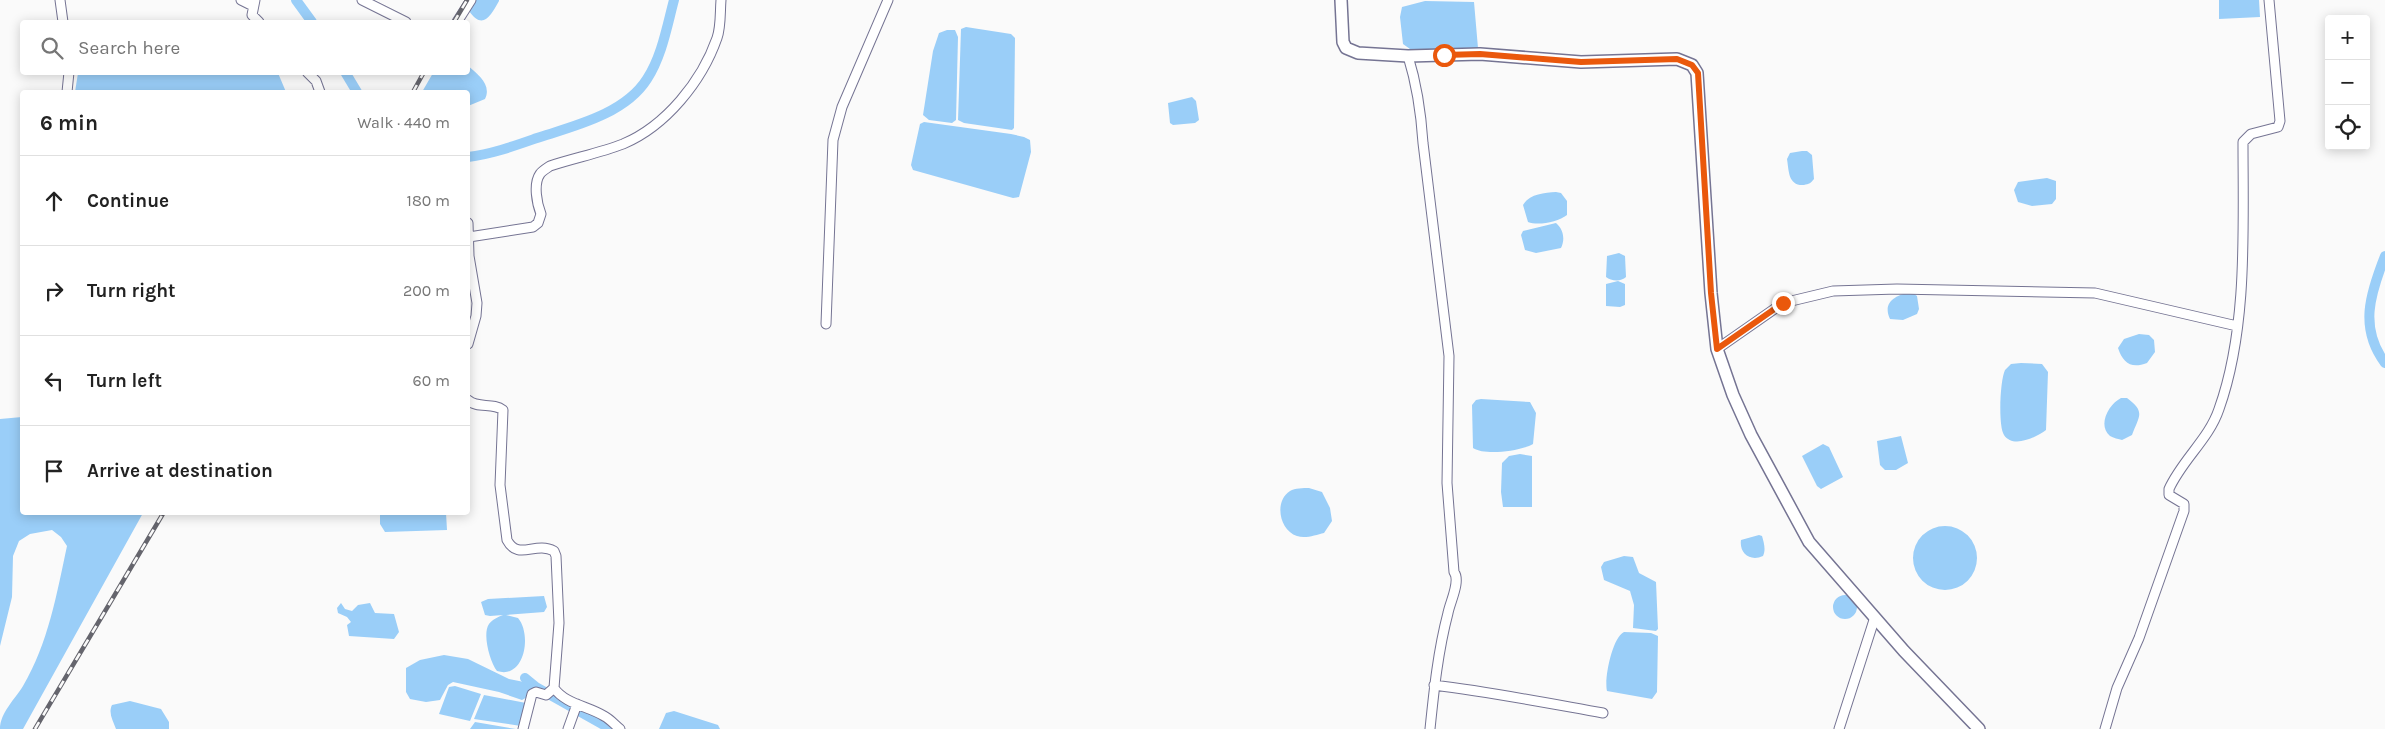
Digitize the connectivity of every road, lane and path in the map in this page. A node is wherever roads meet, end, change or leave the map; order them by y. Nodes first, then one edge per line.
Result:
1 (60, 0) edge
2 (240, 0) edge
3 (362, 0) edge
4 (471, 0) edge
5 (722, 0) edge
6 (888, 0) edge
7 (1341, 0) edge
8 (2268, 0) edge
9 (254, 3) edge
10 (63, 20) edge
11 (257, 20) edge
12 (402, 20) edge
13 (458, 20) edge
14 (1408, 56) junction
15 (69, 75) edge
16 (310, 75) edge
17 (68, 90) edge
18 (318, 90) edge
19 (470, 237) edge
20 (470, 262) edge
21 (826, 324) dead end
22 (2236, 326) junction
23 (470, 337) edge
24 (1717, 349) junction
25 (470, 402) edge
26 (1875, 617) junction
27 (1434, 686) junction
28 (554, 688) junction
29 (578, 704) junction
30 (1603, 713) dead end
31 (523, 729) edge
32 (568, 729) edge
33 (620, 729) edge
34 (1430, 729) edge
35 (1839, 729) edge
36 (1979, 729) edge
37 (2105, 729) edge

1 - 10 street
2 - 9 street
3 - 12 street
4 - 13 street
5 - 19 street
6 - 21 street
7 - 14 street
8 - 22 street
9 - 11 street
14 - 24 street
14 - 27 street
15 - 17 street
16 - 18 street
20 - 23 street
22 - 24 street
22 - 37 street
24 - 26 street
25 - 28 street
26 - 35 street
26 - 36 street
27 - 30 street
27 - 34 street
28 - 29 street
28 - 31 street
29 - 32 street
29 - 33 street

